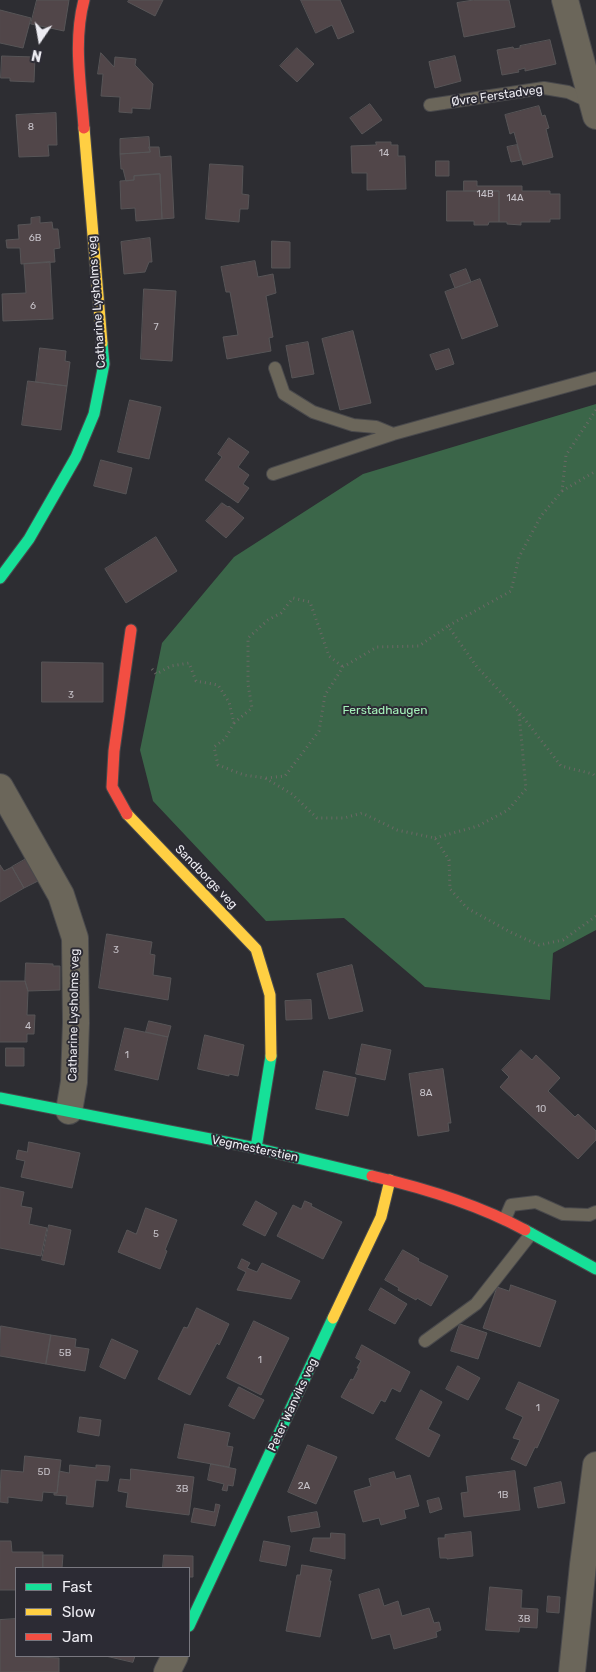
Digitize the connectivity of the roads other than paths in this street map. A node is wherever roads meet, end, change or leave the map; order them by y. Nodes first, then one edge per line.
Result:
1 (84, 0) edge
2 (565, 0) edge
3 (430, 105) dead end
4 (594, 109) edge
5 (274, 368) dead end
6 (596, 378) edge
7 (393, 434) junction
8 (273, 474) dead end
9 (0, 578) edge
10 (131, 630) dead end
11 (0, 787) edge
12 (0, 1098) edge
13 (69, 1111) junction
14 (256, 1148) junction
15 (390, 1180) junction
16 (596, 1212) edge
17 (505, 1219) junction
18 (531, 1234) junction
19 (596, 1269) edge
20 (425, 1341) dead end
21 (596, 1465) edge
22 (190, 1624) edge
23 (174, 1657) edge
24 (167, 1672) edge
25 (572, 1672) edge

1 - 9 street, Catharine Lysholms veg
2 - 4 street, Øvre Ferstadveg
3 - 4 lane, Øvre Ferstadveg
5 - 7 lane
6 - 7 lane
7 - 8 lane
10 - 14 street, Sandborgs veg
11 - 13 street, Catharine Lysholms veg
12 - 13 street, Vegmesterstien
13 - 14 street, Vegmesterstien
14 - 15 street, Vegmesterstien
15 - 17 street, Vegmesterstien
15 - 22 street, Peter Wanviks veg
16 - 17 lane
17 - 18 street, Vegmesterstien
18 - 19 street, Vegmesterstien
18 - 20 lane
21 - 25 street
23 - 24 street

